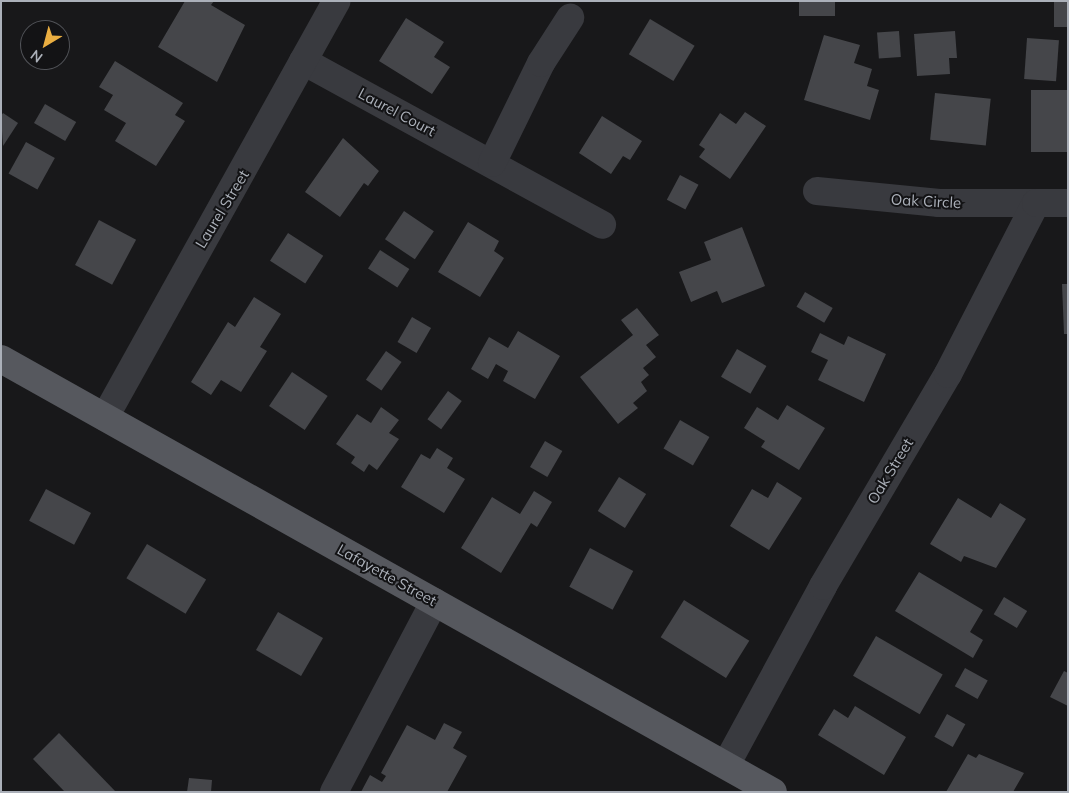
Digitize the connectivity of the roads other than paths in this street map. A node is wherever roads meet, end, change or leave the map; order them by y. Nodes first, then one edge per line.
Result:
1 (338, 1) edge
2 (570, 18) dead end
3 (303, 61) junction
4 (492, 163) junction
5 (817, 191) dead end
6 (1036, 203) junction
7 (1068, 203) edge
8 (602, 226) dead end
9 (1, 358) edge
10 (105, 417) junction
11 (434, 602) junction
12 (726, 765) junction
13 (334, 792) edge
14 (773, 792) edge

1 - 3 street, Laurel Street
2 - 4 street
3 - 4 street, Laurel Court
3 - 10 street, Laurel Street
4 - 8 street, Laurel Court
5 - 6 street, Oak Circle
6 - 7 street
6 - 12 street, Oak Street
9 - 10 main road, Lafayette Street
10 - 11 main road, Lafayette Street
11 - 12 main road, Lafayette Street
11 - 13 street
12 - 14 main road, Lafayette Street

